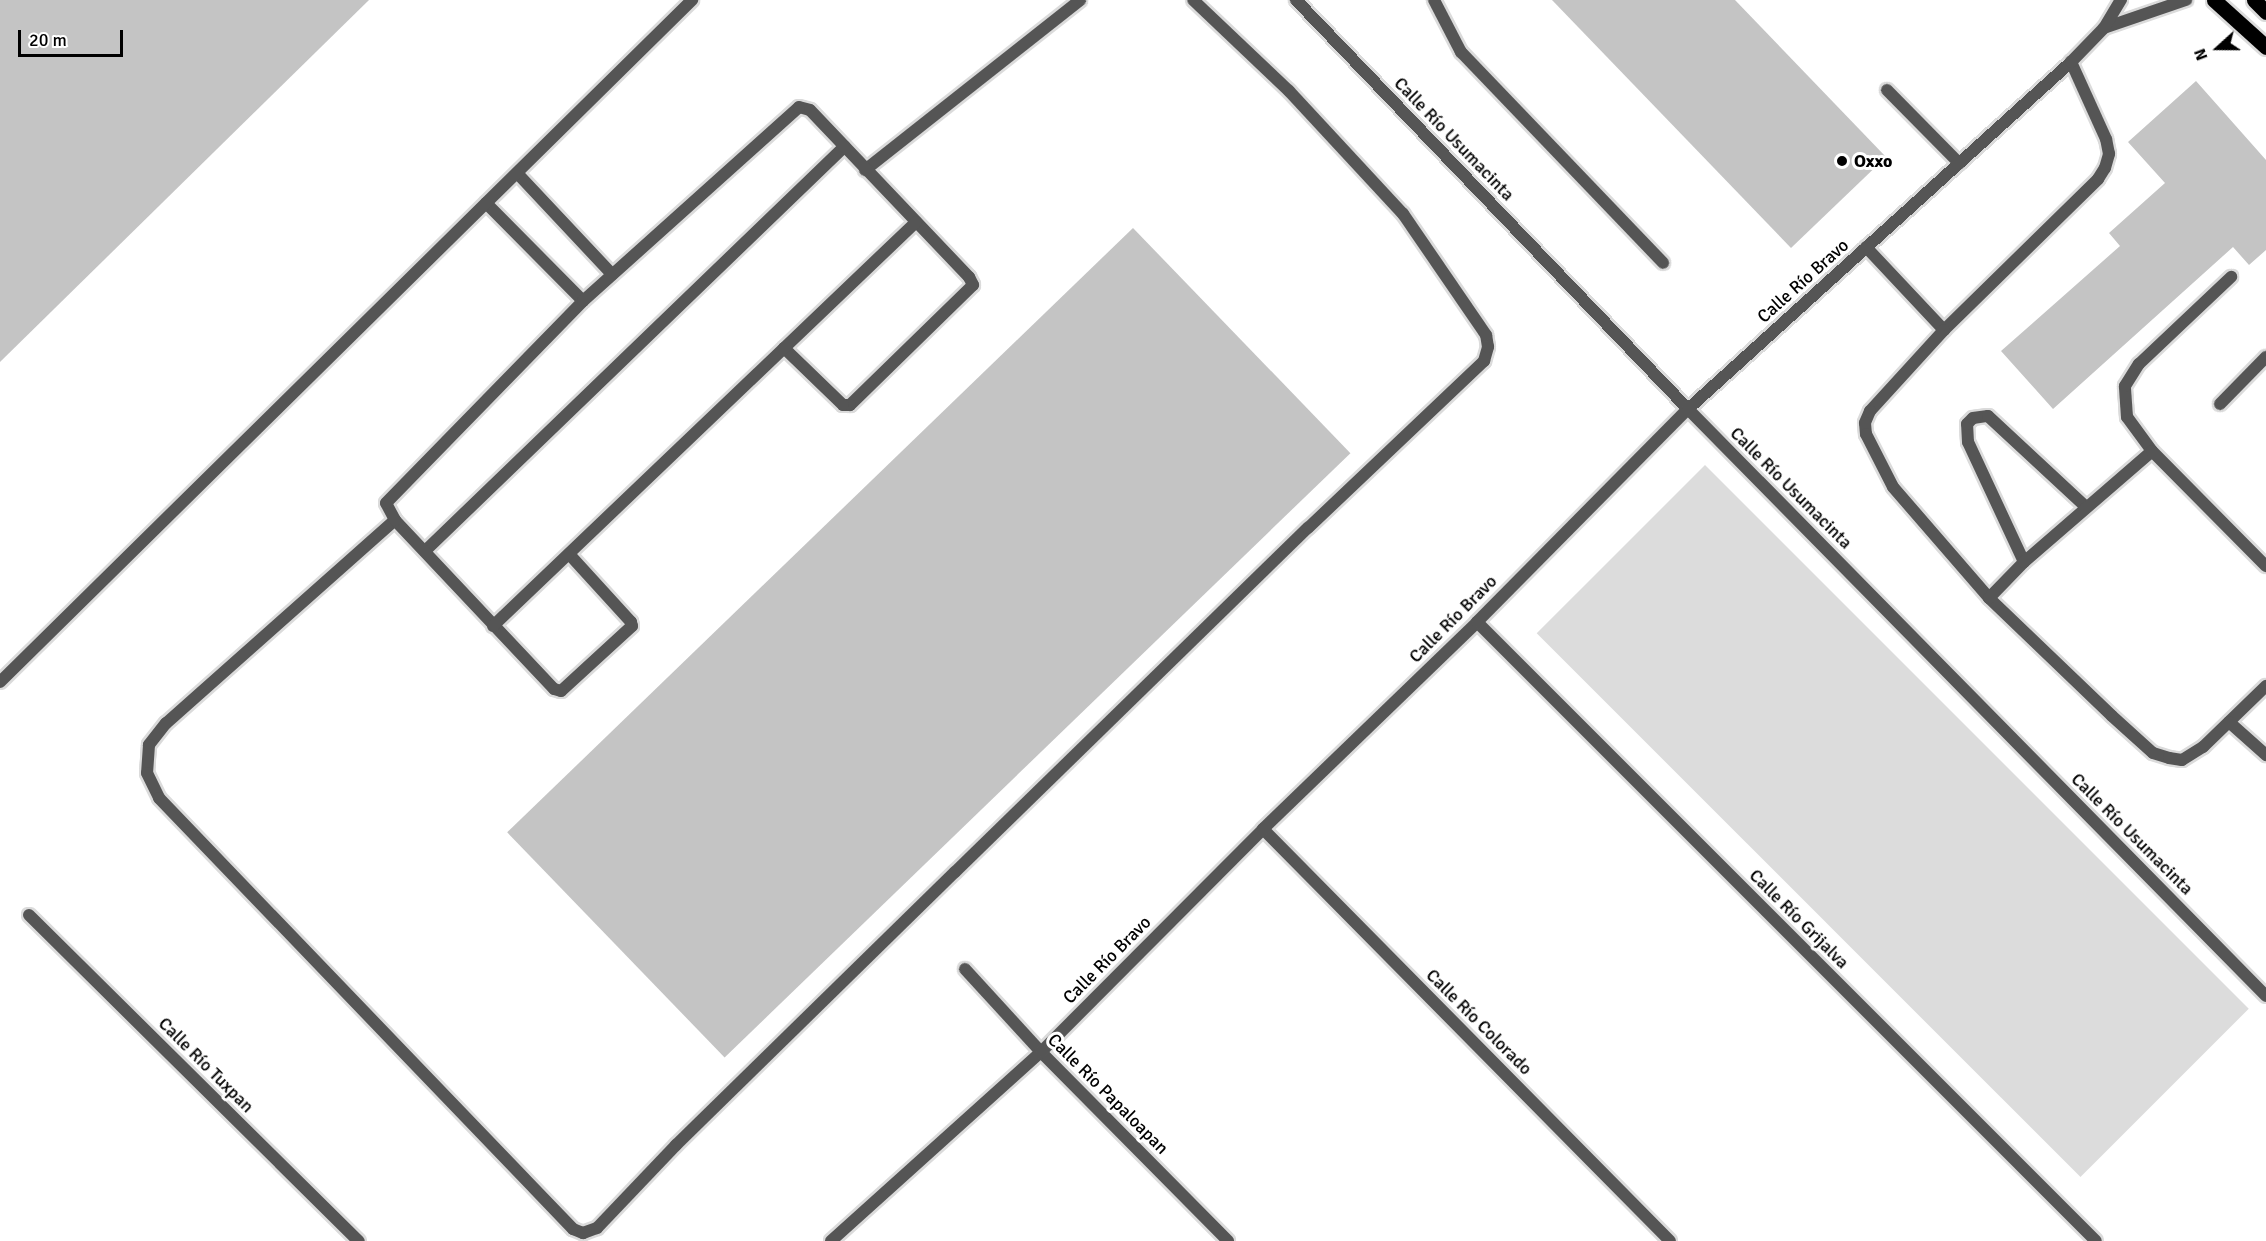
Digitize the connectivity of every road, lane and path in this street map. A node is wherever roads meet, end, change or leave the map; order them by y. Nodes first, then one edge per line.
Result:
1 (692, 0) edge
2 (1080, 0) edge
3 (1193, 0) edge
4 (1296, 0) edge
5 (1434, 0) edge
6 (2121, 0) edge
7 (2186, 0) edge
8 (2214, 0) edge
9 (2254, 0) edge
10 (2266, 12) edge
11 (2104, 28) junction
12 (2266, 47) edge
13 (2071, 62) junction
14 (1887, 90) dead end
15 (845, 146) junction
16 (1959, 163) junction
17 (864, 170) junction
18 (517, 173) junction
19 (486, 203) junction
20 (916, 222) junction
21 (1866, 247) junction
22 (1663, 263) dead end
23 (612, 274) junction
24 (2231, 277) dead end
25 (583, 301) junction
26 (1944, 330) junction
27 (784, 348) junction
28 (2266, 357) edge
29 (2220, 404) dead end
30 (1688, 409) junction
31 (2152, 451) junction
32 (2086, 507) junction
33 (395, 520) junction
34 (425, 551) junction
35 (569, 554) junction
36 (2024, 562) junction
37 (2266, 567) edge
38 (1989, 598) junction
39 (1477, 622) junction
40 (493, 626) junction
41 (0, 682) edge
42 (2266, 686) edge
43 (2229, 722) junction
44 (2266, 755) edge
45 (1263, 829) junction
46 (29, 915) dead end
47 (965, 969) dead end
48 (2266, 996) edge
49 (1041, 1052) junction
50 (359, 1241) edge
51 (831, 1241) edge
52 (1228, 1241) edge
53 (1670, 1241) edge
54 (2096, 1241) edge

1 - 18 street
2 - 17 street
3 - 33 street
4 - 30 street, Calle Río Usumacinta
5 - 22 street
6 - 11 street, Calle Río Bravo
7 - 11 street, Calle Río Bravo
8 - 12 main road
9 - 10 main road
11 - 13 street, Calle Río Bravo
13 - 16 street, Calle Río Bravo
13 - 26 street
14 - 16 street
15 - 17 street
15 - 23 street
15 - 34 street
16 - 21 street, Calle Río Bravo
17 - 20 street
18 - 19 street
18 - 23 street
19 - 25 street
19 - 41 street
20 - 27 street
20 - 27 street
21 - 26 street
21 - 30 street, Calle Río Bravo
23 - 25 street
24 - 31 street
25 - 33 street
26 - 38 street
27 - 35 street
28 - 29 street
30 - 39 street, Calle Río Bravo
30 - 48 street, Calle Río Usumacinta
31 - 32 street
31 - 37 street
32 - 36 street
32 - 36 street
33 - 34 street
34 - 40 street
35 - 40 street
35 - 40 street
36 - 38 street
38 - 43 street
39 - 45 street, Calle Río Bravo
39 - 54 street, Calle Río Grijalva
42 - 43 street
43 - 44 street
45 - 49 street, Calle Río Bravo
45 - 53 street, Calle Río Colorado
46 - 50 street, Calle Río Tuxpan
47 - 49 street, Calle Río Papaloapan
49 - 51 street, Calle Río Bravo
49 - 52 street, Calle Río Papaloapan

